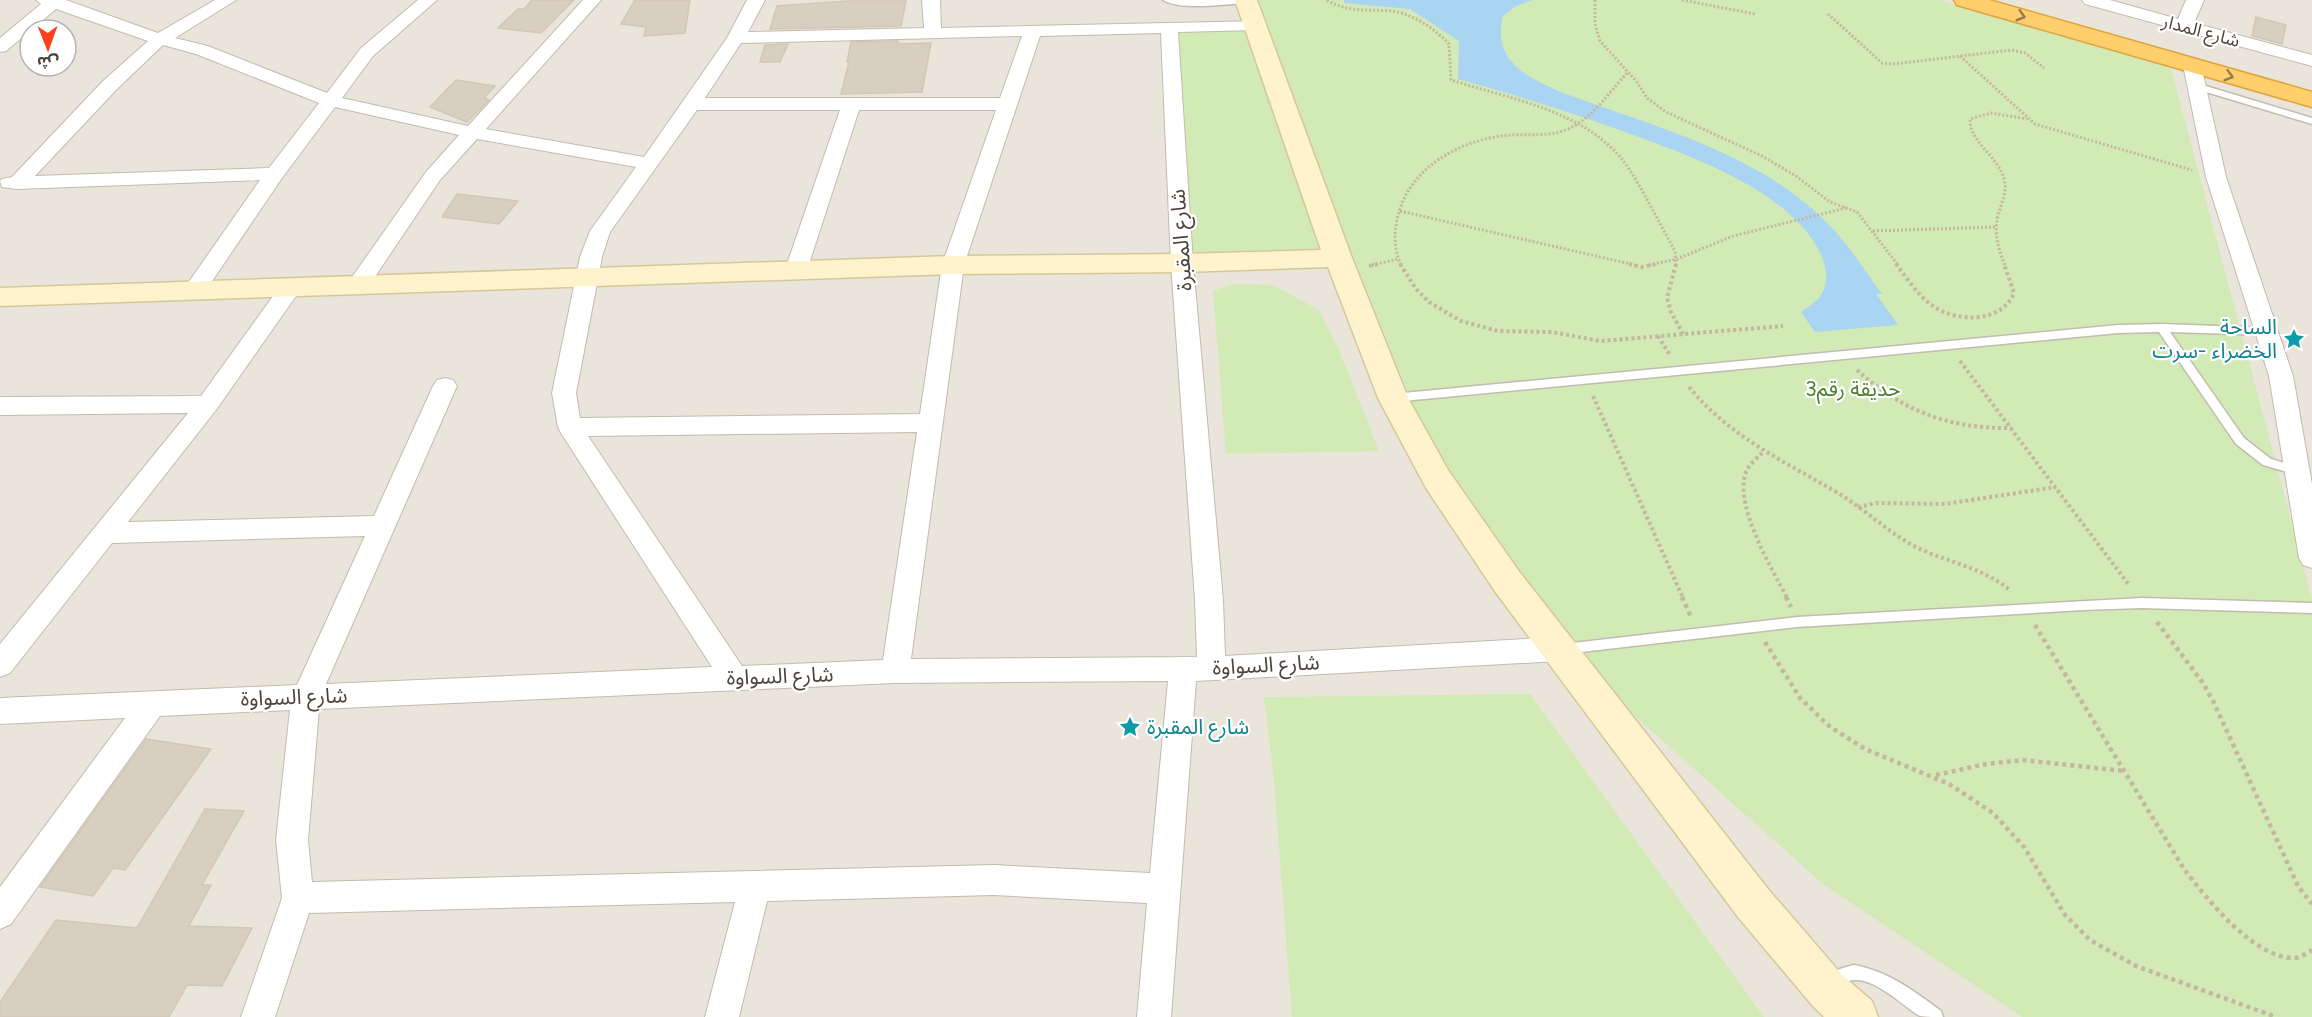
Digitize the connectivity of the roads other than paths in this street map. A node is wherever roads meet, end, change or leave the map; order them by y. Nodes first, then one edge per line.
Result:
1 (227, 0) edge
2 (428, 0) edge
3 (592, 0) edge
4 (756, 0) edge
5 (931, 0) edge
6 (1167, 0) edge
7 (1965, 0) edge
8 (2029, 0) edge
9 (2091, 0) edge
10 (2195, 0) edge
11 (52, 1) edge
12 (1249, 9) edge
13 (2184, 26) junction
14 (1169, 27) junction
15 (1034, 30) junction
16 (933, 33) junction
17 (736, 38) junction
18 (160, 39) junction
19 (0, 47) edge
20 (2312, 61) edge
21 (2194, 76) junction
22 (2312, 80) edge
23 (328, 100) junction
24 (2312, 100) edge
25 (692, 104) junction
26 (851, 104) junction
27 (1008, 104) junction
28 (2312, 121) edge
29 (471, 132) junction
30 (650, 164) junction
31 (274, 174) junction
32 (8, 183) edge
33 (1338, 258) junction
34 (1182, 263) junction
35 (953, 265) junction
36 (796, 270) junction
37 (587, 278) junction
38 (358, 285) junction
39 (292, 286) junction
40 (194, 291) junction
41 (0, 297) edge
42 (2162, 328) junction
43 (2266, 331) junction
44 (445, 386) dead end
45 (1393, 398) junction
46 (208, 404) junction
47 (0, 406) edge
48 (929, 423) junction
49 (570, 427) junction
50 (2297, 471) junction
51 (384, 526) junction
52 (106, 533) junction
53 (2312, 558) edge
54 (2312, 608) edge
55 (1560, 649) junction
56 (0, 665) edge
57 (1197, 669) junction
58 (895, 671) junction
59 (734, 678) junction
60 (306, 697) junction
61 (153, 703) junction
62 (0, 711) edge
63 (756, 887) junction
64 (1165, 889) junction
65 (298, 898) junction
66 (0, 912) edge
67 (1827, 990) junction
68 (258, 1017) edge
69 (722, 1017) edge
70 (1154, 1017) edge
71 (1856, 1017) edge
72 (1935, 1017) edge

1 - 18 street
2 - 23 street
3 - 29 street
4 - 17 street
5 - 16 street
6 - 12 lane
7 -> 21 highway
8 - 22 highway
9 - 13 street, شارع المدار
10 - 13 street
11 - 18 street
11 - 19 street
12 - 14 street
12 - 33 street
13 - 20 street, شارع المدار
14 - 15 street
14 - 34 street, شارع المقبرة
15 - 16 street
15 - 27 street
16 - 17 street
17 - 25 street
18 - 23 street
18 - 32 street
21 -> 24 highway
21 - 28 lane
21 - 43 street
23 - 29 street
23 - 31 street
25 - 26 street
25 - 30 street
26 - 27 street
26 - 36 street
27 - 35 street
29 - 30 street
29 - 38 street
30 - 37 street
31 - 32 street
31 - 40 street
33 - 34 street
33 - 45 street
34 - 35 street
34 - 57 street, شارع المقبرة
35 - 36 street
35 - 48 street
36 - 37 street
37 - 38 street
37 - 49 street
38 - 39 street
39 - 40 street
39 - 46 street
40 - 41 street
42 - 43 lane
42 - 45 lane
42 - 50 lane
43 - 50 street
44 - 51 street
45 - 55 street
46 - 47 street
46 - 52 street
48 - 49 street
48 - 58 street
49 - 59 street
50 - 53 street
51 - 52 street
51 - 60 street
52 - 56 street
54 - 55 lane
55 - 57 street, شارع السواوة
55 - 67 street
57 - 58 street, شارع السواوة
57 - 64 street, شارع المقبرة
58 - 59 street, شارع السواوة
59 - 60 street, شارع السواوة
60 - 61 street, شارع السواوة
60 - 65 street
61 - 62 street, شارع السواوة
61 - 66 street
63 - 64 street
63 - 65 street
63 - 69 street
64 - 70 street, شارع المقبرة
65 - 68 street
67 - 71 street
67 - 72 lane

